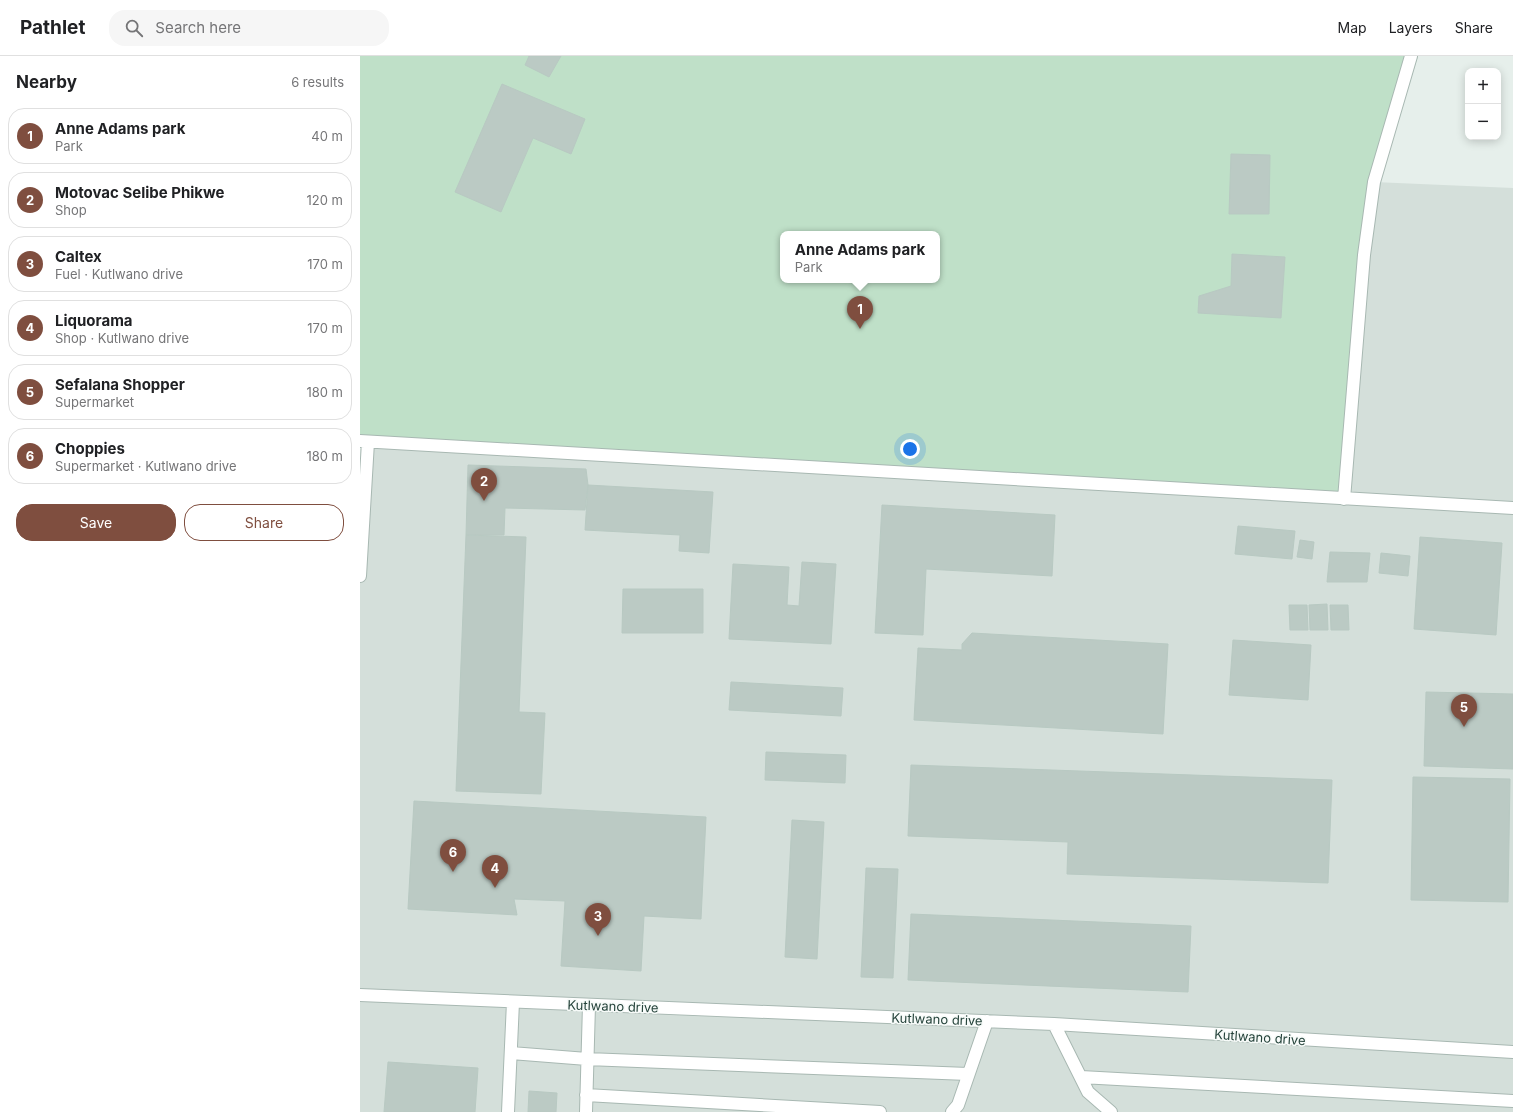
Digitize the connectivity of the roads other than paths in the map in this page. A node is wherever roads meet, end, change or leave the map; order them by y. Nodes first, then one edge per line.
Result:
1 (1411, 56) edge
2 (364, 442) edge
3 (1344, 499) junction
4 (1513, 508) edge
5 (360, 576) edge
6 (360, 995) edge
7 (513, 1002) junction
8 (589, 1005) junction
9 (987, 1021) junction
10 (1054, 1024) junction
11 (1513, 1052) edge
12 (511, 1053) junction
13 (587, 1059) junction
14 (968, 1074) junction
15 (1081, 1077) junction
16 (586, 1095) junction
17 (1513, 1101) edge
18 (508, 1112) edge
19 (586, 1112) edge
20 (880, 1112) edge
21 (952, 1112) edge
22 (1111, 1112) edge

1 - 3 street
2 - 3 street
2 - 5 street
3 - 4 street
6 - 7 street, Kutlwano drive
7 - 8 street, Kutlwano drive
7 - 12 street
8 - 9 street, Kutlwano drive
8 - 13 street
9 - 10 street, Kutlwano drive
9 - 14 street
10 - 11 street, Kutlwano drive
10 - 15 street
12 - 13 street
12 - 18 street
13 - 14 street
13 - 16 street
14 - 21 street
15 - 17 street
15 - 22 street
16 - 19 street
16 - 20 street

